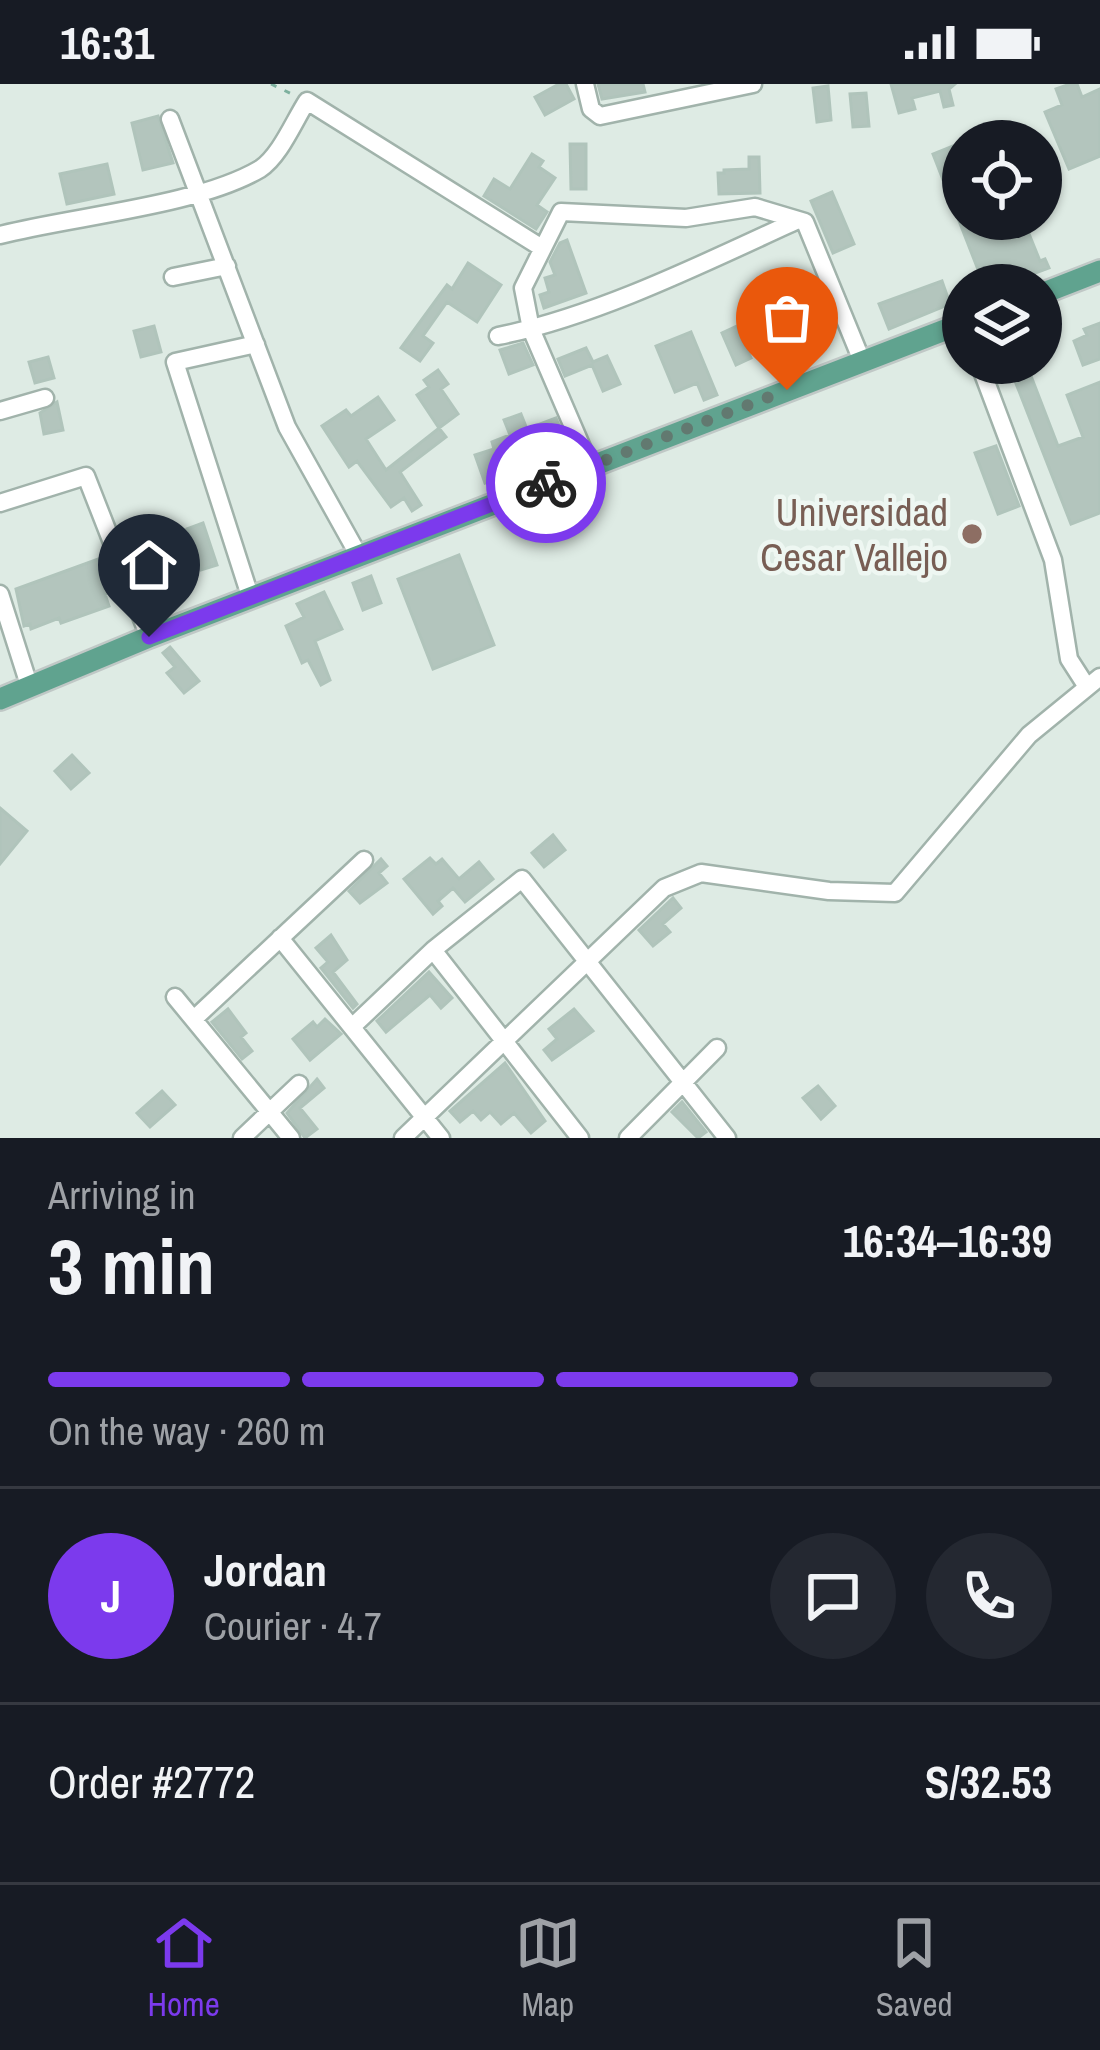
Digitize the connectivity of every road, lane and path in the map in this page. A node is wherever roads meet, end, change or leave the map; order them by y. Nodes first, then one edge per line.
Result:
1 (271, 84) edge
2 (585, 84) edge
3 (753, 84) edge
4 (307, 101) junction
5 (170, 119) dead end
6 (198, 192) junction
7 (798, 220) junction
8 (0, 235) edge
9 (542, 248) junction
10 (227, 266) junction
11 (1100, 272) edge
12 (173, 277) dead end
13 (1062, 286) edge
14 (532, 329) junction
15 (942, 331) edge
16 (498, 336) dead end
17 (256, 344) junction
18 (862, 361) junction
19 (987, 384) edge
20 (45, 398) dead end
21 (0, 411) edge
22 (590, 466) junction
23 (0, 503) edge
24 (358, 556) junction
25 (0, 593) edge
26 (250, 599) junction
27 (149, 637) junction
28 (1094, 682) edge
29 (29, 685) junction
30 (0, 699) edge
31 (364, 860) dead end
32 (280, 938) junction
33 (434, 950) junction
34 (589, 962) junction
35 (175, 997) dead end
36 (195, 1018) junction
37 (352, 1027) junction
38 (508, 1041) junction
39 (717, 1048) dead end
40 (684, 1083) junction
41 (299, 1084) dead end
42 (270, 1112) junction
43 (424, 1117) junction
44 (242, 1138) edge
45 (291, 1138) edge
46 (403, 1138) edge
47 (440, 1138) edge
48 (580, 1138) edge
49 (628, 1138) edge
50 (728, 1138) edge

1 - 4 path
2 - 3 street
4 - 6 street
4 - 9 street
5 - 6 street
6 - 8 street
6 - 10 street
7 - 9 street
7 - 14 street
7 - 18 street
9 - 14 street
10 - 12 street
10 - 17 street
11 - 13 main road
14 - 16 street
14 - 22 street
15 - 18 main road
17 - 24 street
17 - 26 street
18 - 22 main road
19 - 28 street
20 - 21 street
22 - 24 main road
23 - 27 street
24 - 26 main road
25 - 29 street
26 - 27 main road
27 - 29 main road
28 - 34 street
29 - 30 main road
31 - 32 street
32 - 36 street
32 - 37 street
33 - 34 street
33 - 37 street
33 - 38 street
34 - 38 street
34 - 40 street
35 - 36 street
36 - 42 street
37 - 43 street
38 - 43 street
38 - 48 street
39 - 40 street
40 - 49 street
40 - 50 street
41 - 42 street
42 - 44 street
42 - 45 street
43 - 46 street
43 - 47 street

